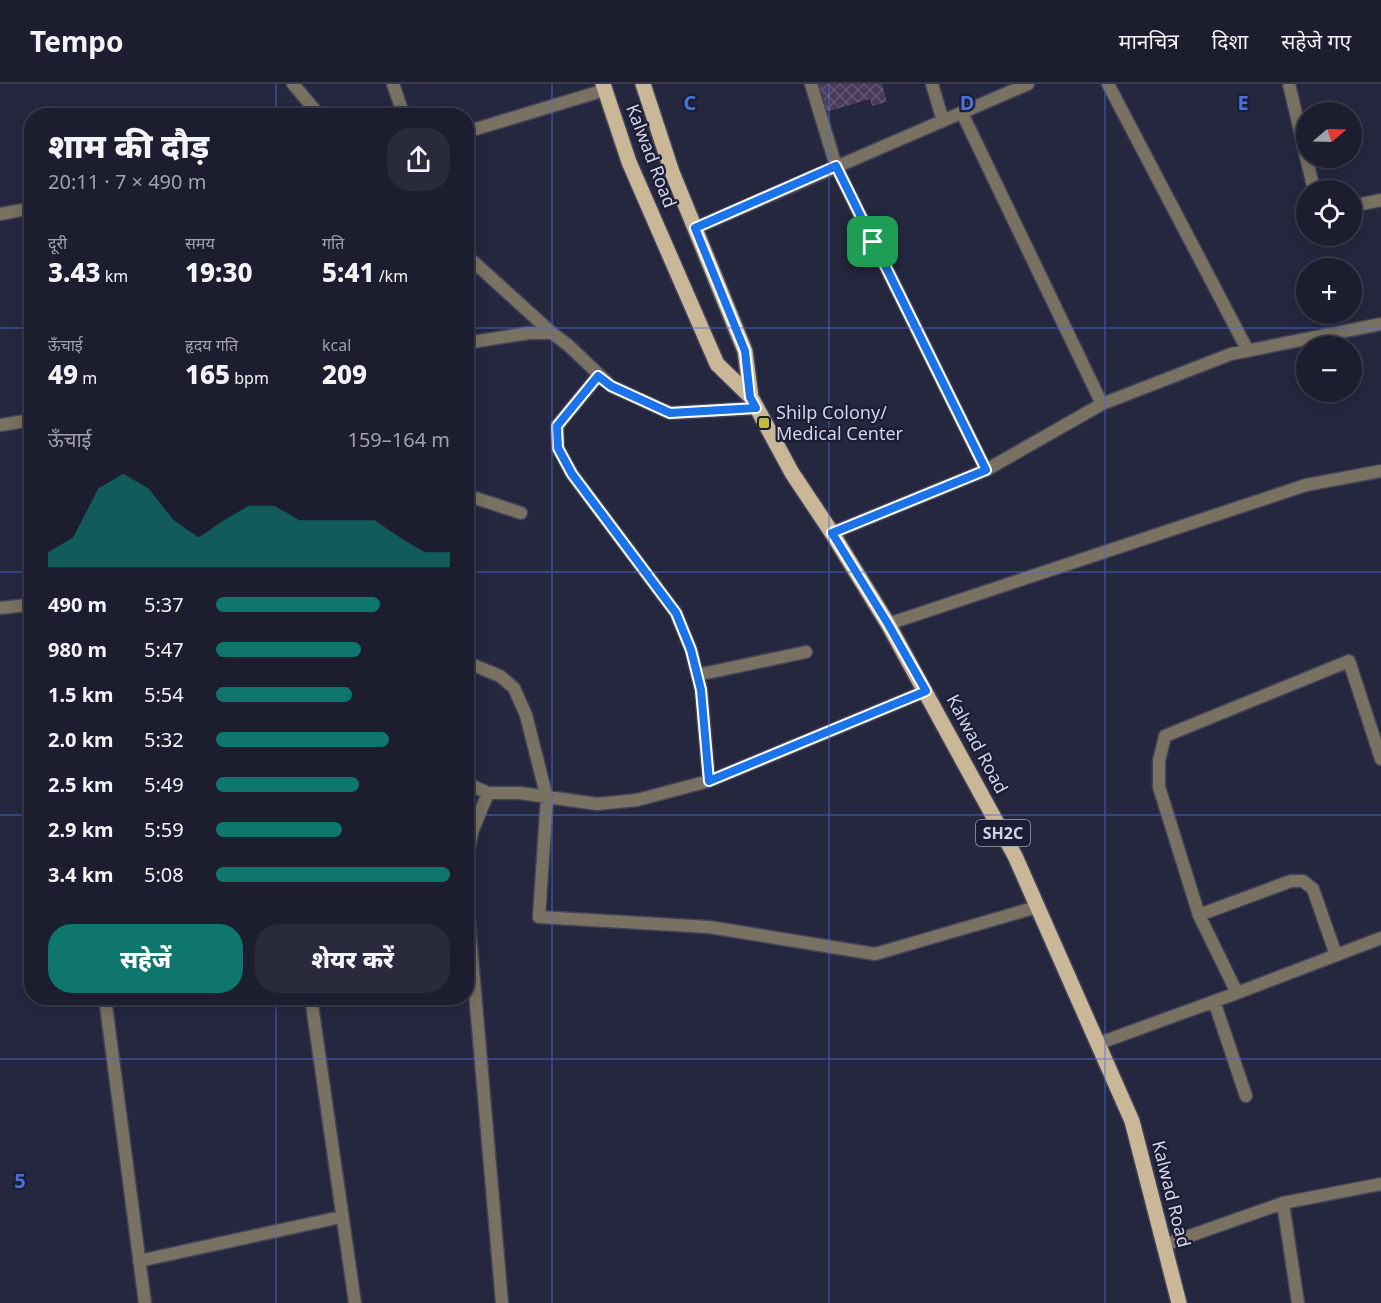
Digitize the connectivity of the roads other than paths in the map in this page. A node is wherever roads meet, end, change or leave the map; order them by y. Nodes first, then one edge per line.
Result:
1 (293, 84) edge
2 (393, 84) edge
3 (644, 84) edge
4 (811, 84) edge
5 (932, 84) edge
6 (1028, 84) edge
7 (1108, 84) edge
8 (1289, 84) edge
9 (604, 87) edge
10 (313, 108) edge
11 (401, 108) edge
12 (962, 113) junction
13 (943, 121) junction
14 (474, 129) edge
15 (836, 166) junction
16 (1312, 180) edge
17 (1381, 200) edge
18 (1362, 204) edge
19 (24, 210) edge
20 (0, 214) edge
21 (695, 228) junction
22 (474, 262) edge
23 (1381, 324) edge
24 (552, 333) junction
25 (474, 342) edge
26 (1248, 351) junction
27 (598, 376) junction
28 (753, 403) junction
29 (1102, 404) junction
30 (24, 421) edge
31 (0, 425) edge
32 (986, 470) junction
33 (1381, 471) edge
34 (474, 498) edge
35 (521, 513) dead end
36 (832, 533) junction
37 (24, 606) edge
38 (0, 608) edge
39 (888, 624) junction
40 (806, 652) dead end
41 (474, 665) edge
42 (697, 675) junction
43 (926, 691) junction
44 (1381, 759) edge
45 (709, 781) junction
46 (474, 787) edge
47 (488, 793) junction
48 (546, 798) junction
49 (474, 827) edge
50 (1037, 907) junction
51 (1199, 915) junction
52 (1381, 938) edge
53 (1336, 955) junction
54 (474, 981) edge
55 (1237, 993) junction
56 (1214, 1001) junction
57 (106, 1005) edge
58 (312, 1005) edge
59 (1097, 1044) junction
60 (1246, 1096) dead end
61 (1381, 1184) edge
62 (1282, 1203) junction
63 (341, 1216) junction
64 (1164, 1245) junction
65 (139, 1261) junction
66 (145, 1303) edge
67 (355, 1303) edge
68 (502, 1303) edge
69 (1179, 1303) edge
70 (1298, 1303) edge

1 - 10 street
2 - 11 street
3 - 21 main road, Kalwad Road / SH2C
4 - 15 street
5 - 13 street
6 - 12 street
7 - 26 street
8 - 16 street
9 - 14 street
9 - 28 main road, Kalwad Road / SH2C
12 - 13 street
12 - 29 street
13 - 15 street
15 - 21 street
15 - 32 street
17 - 18 street
19 - 20 street
21 - 28 main road, Kalwad Road / SH2C
22 - 24 street
23 - 26 street
24 - 25 street
24 - 27 street
26 - 29 street
27 - 28 street
27 - 42 street
28 - 36 main road, Kalwad Road / SH2C
29 - 32 street
30 - 31 street
32 - 36 street
33 - 39 street
34 - 35 street
36 - 39 main road, Kalwad Road / SH2C
37 - 38 street
39 - 43 main road, Kalwad Road / SH2C
40 - 42 street
41 - 48 street
42 - 45 street
43 - 45 street
43 - 50 main road, Kalwad Road / SH2C
44 - 51 street
45 - 48 street
46 - 47 street
47 - 48 street
47 - 49 street
48 - 50 street
50 - 59 main road, Kalwad Road / SH2C
51 - 53 street
51 - 55 street
52 - 53 street
53 - 55 street
54 - 68 street
55 - 56 street
56 - 59 street
56 - 60 street
57 - 65 street
58 - 63 street
59 - 64 main road, Kalwad Road / SH2C
61 - 62 street
62 - 64 street
62 - 70 street
63 - 65 street
63 - 67 street
64 - 69 main road, Kalwad Road / SH2C
65 - 66 street

